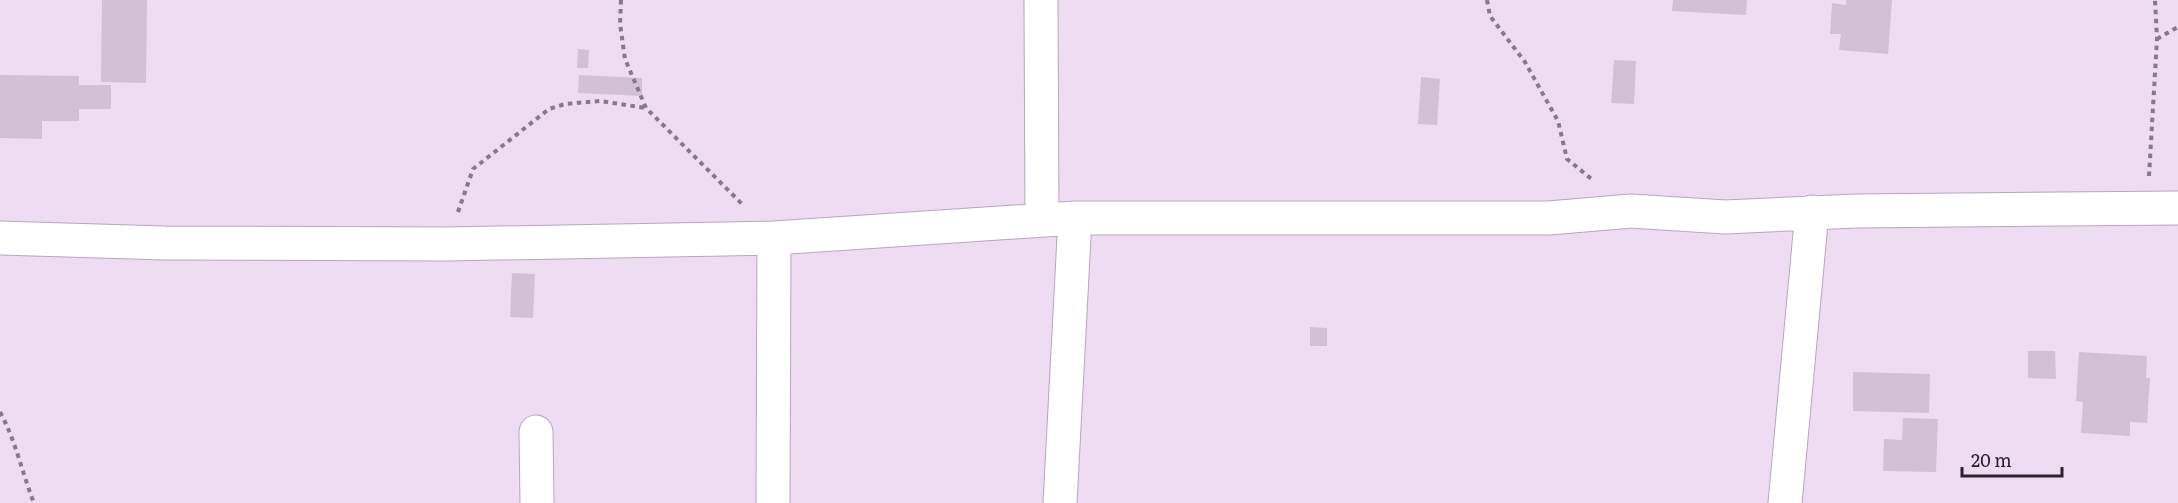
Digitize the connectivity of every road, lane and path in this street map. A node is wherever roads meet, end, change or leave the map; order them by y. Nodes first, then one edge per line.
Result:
1 (621, 0) edge
2 (1041, 0) edge
3 (1487, 0) edge
4 (2155, 0) edge
5 (2178, 27) edge
6 (2157, 39) junction
7 (646, 108) junction
8 (2163, 208) edge
9 (1631, 211) junction
10 (1812, 212) junction
11 (1075, 218) junction
12 (1042, 219) junction
13 (0, 238) edge
14 (774, 238) junction
15 (447, 244) junction
16 (0, 412) edge
17 (536, 432) dead end
18 (34, 503) edge
19 (537, 503) edge
20 (772, 503) edge
21 (1060, 503) edge
22 (1785, 503) edge

1 - 7 path
2 - 12 street
3 - 9 path
4 - 6 path
5 - 6 path
6 - 8 path
7 - 14 path
7 - 15 path
8 - 10 street
9 - 10 street
9 - 11 street
10 - 22 street
11 - 12 street
11 - 21 street
12 - 14 street
13 - 15 street
14 - 15 street
14 - 20 street
16 - 18 path
17 - 19 street

